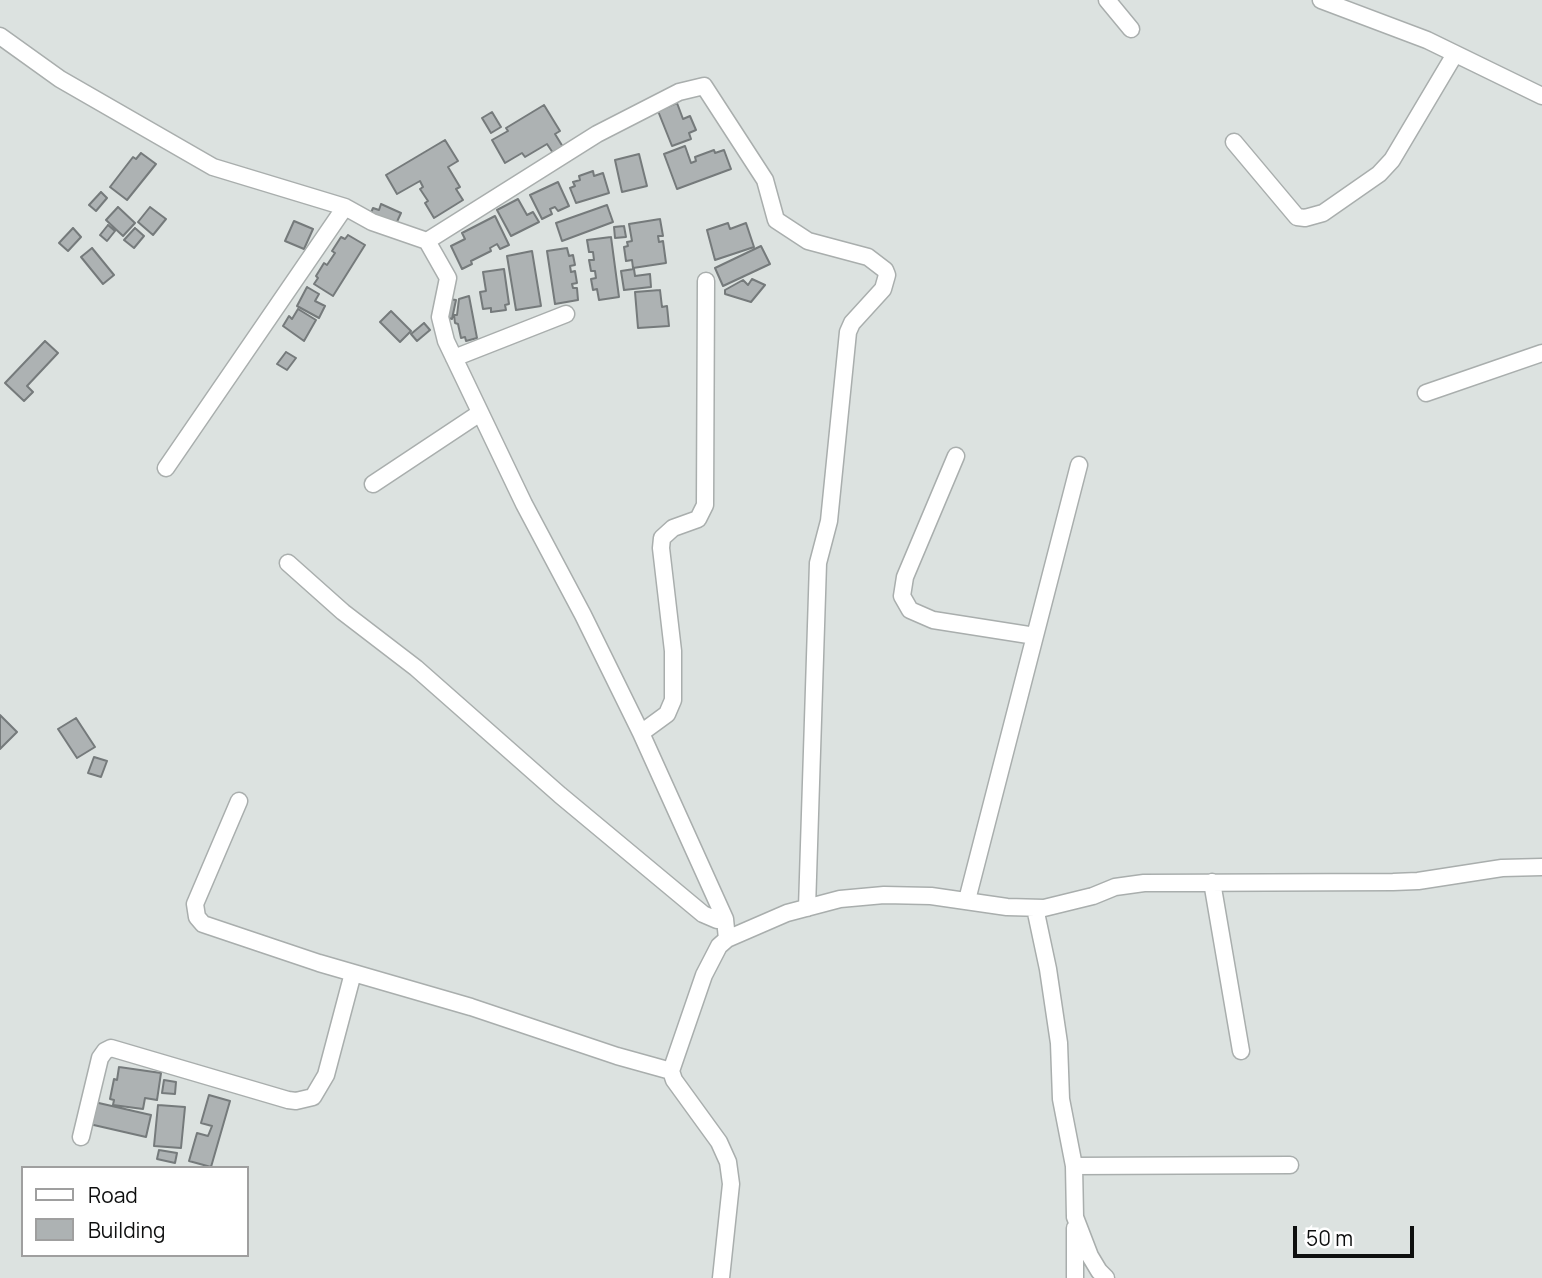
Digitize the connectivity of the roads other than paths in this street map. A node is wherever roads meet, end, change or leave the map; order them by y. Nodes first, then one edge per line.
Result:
1 (1107, 0) edge
2 (1321, 0) edge
3 (1131, 29) dead end
4 (0, 36) edge
5 (1455, 54) junction
6 (1542, 96) edge
7 (1234, 142) dead end
8 (345, 207) junction
9 (427, 242) junction
10 (706, 281) dead end
11 (566, 314) dead end
12 (1542, 353) edge
13 (454, 358) junction
14 (1426, 393) dead end
15 (480, 413) junction
16 (956, 456) dead end
17 (1079, 465) dead end
18 (166, 468) dead end
19 (373, 484) dead end
20 (288, 563) dead end
21 (1035, 636) junction
22 (641, 733) junction
23 (239, 801) dead end
24 (1542, 867) edge
25 (1212, 882) junction
26 (967, 900) junction
27 (807, 908) junction
28 (1035, 908) junction
29 (725, 919) junction
30 (727, 939) junction
31 (353, 973) junction
32 (1241, 1051) dead end
33 (671, 1071) junction
34 (81, 1137) dead end
35 (1290, 1165) dead end
36 (1074, 1166) junction
37 (1075, 1217) junction
38 (721, 1278) edge
39 (1075, 1278) edge
40 (1106, 1278) edge

1 - 3 street
2 - 5 street
4 - 8 street
5 - 6 street
5 - 7 street
8 - 9 street
8 - 18 street
9 - 13 street
9 - 27 street
10 - 22 street
11 - 13 street
12 - 14 street
13 - 15 street
15 - 19 street
15 - 22 street
16 - 21 street
17 - 21 street
20 - 29 street
21 - 26 street
22 - 29 street
23 - 31 street
24 - 25 street
25 - 28 street
25 - 32 street
26 - 27 street
26 - 28 street
27 - 30 street
28 - 36 street
29 - 30 street
30 - 33 street
31 - 33 street
31 - 34 street
33 - 38 street
35 - 36 street
36 - 37 street
37 - 39 street
37 - 40 street

